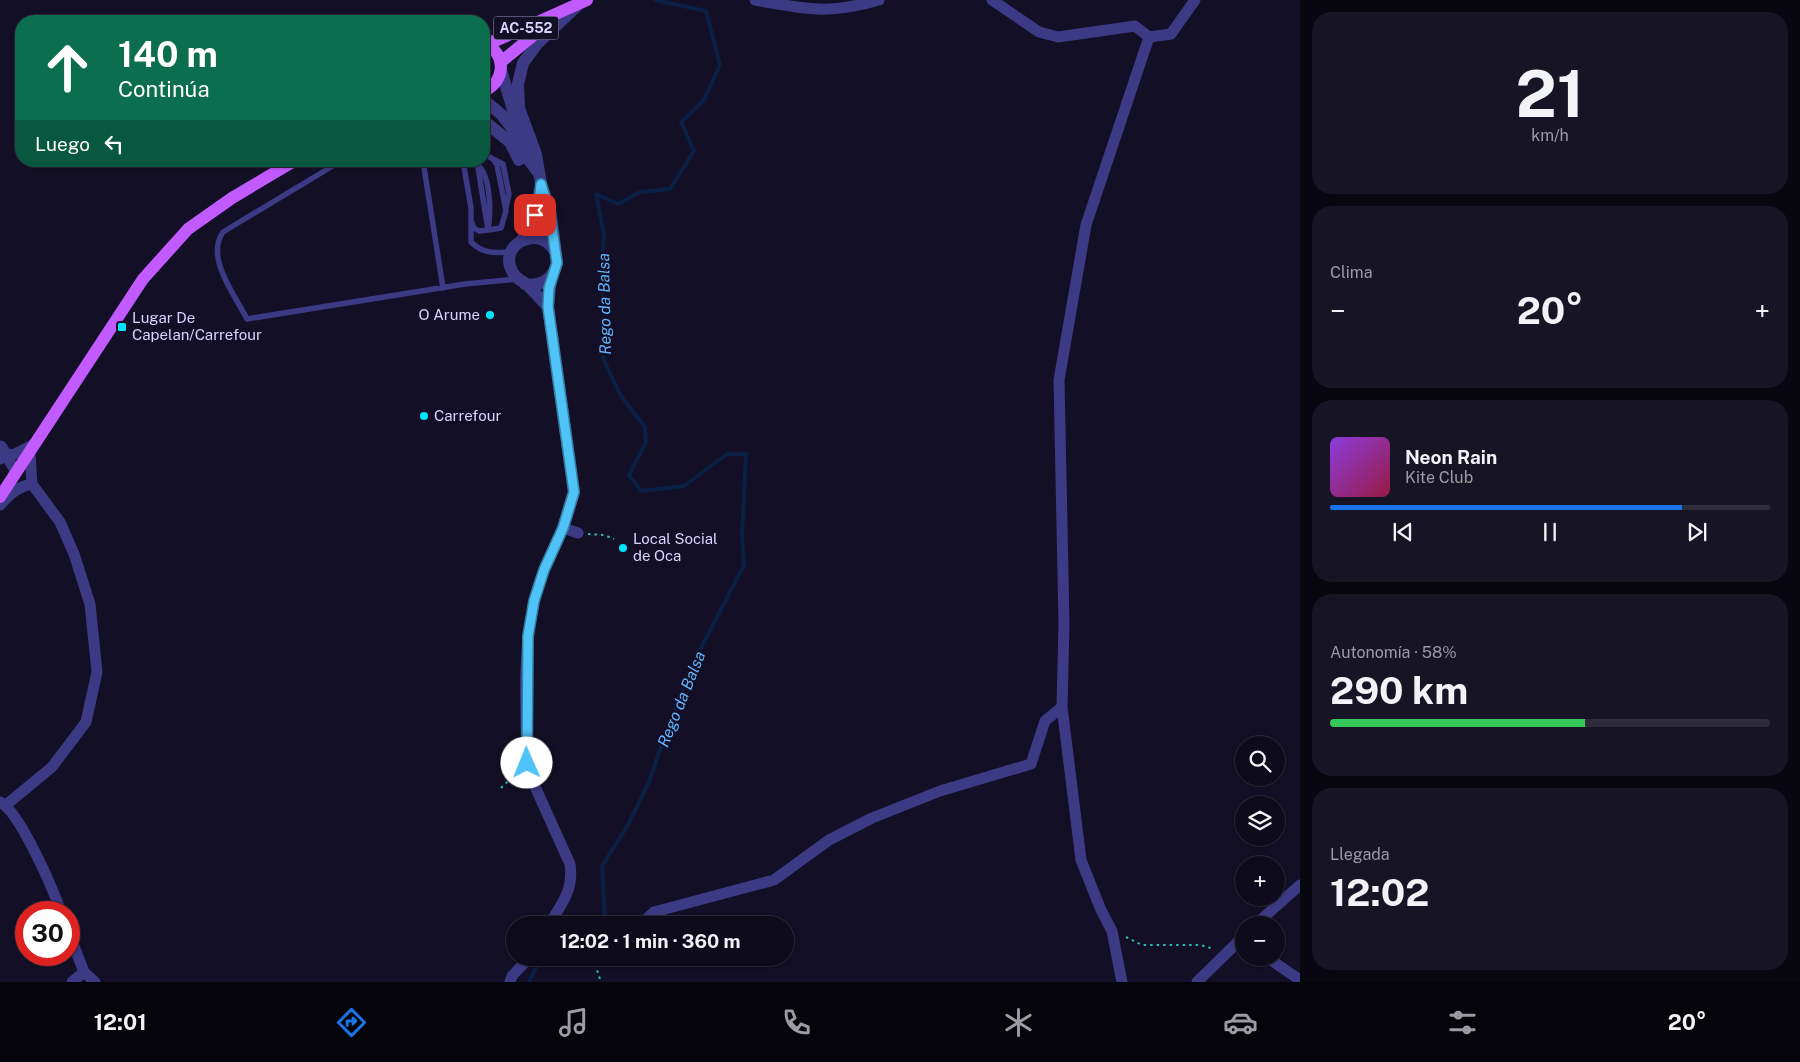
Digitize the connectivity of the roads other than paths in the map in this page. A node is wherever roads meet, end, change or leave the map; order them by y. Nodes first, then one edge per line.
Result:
1 (755, 0) edge
2 (879, 0) edge
3 (992, 0) edge
4 (1195, 0) edge
5 (575, 4) edge
6 (1149, 37) junction
7 (490, 42) edge
8 (490, 47) edge
9 (501, 66) junction
10 (490, 87) edge
11 (490, 105) edge
12 (490, 125) edge
13 (490, 157) edge
14 (284, 167) edge
15 (331, 167) edge
16 (424, 167) edge
17 (464, 167) edge
18 (478, 167) edge
19 (538, 172) junction
20 (541, 184) junction
21 (471, 221) junction
22 (488, 230) junction
23 (522, 240) junction
24 (511, 252) junction
25 (556, 256) junction
26 (551, 277) junction
27 (521, 281) junction
28 (442, 288) junction
29 (548, 307) junction
30 (31, 451) junction
31 (6, 461) edge
32 (0, 483) edge
33 (32, 484) junction
34 (0, 497) edge
35 (0, 505) edge
36 (563, 528) junction
37 (578, 533) road end
38 (1062, 707) junction
39 (3, 804) edge
40 (1300, 885) edge
41 (57, 901) edge
42 (554, 916) edge
43 (650, 916) edge
44 (1265, 916) edge
45 (1235, 945) edge
46 (80, 961) edge
47 (521, 966) edge
48 (1280, 966) edge
49 (84, 972) junction
50 (1300, 980) edge
51 (72, 982) edge
52 (95, 982) edge
53 (510, 982) edge
54 (1122, 982) edge
55 (1197, 982) edge

1 - 2 street
3 - 6 street
4 - 6 street
5 - 7 main road, AC-552
5 - 9 main road, AC-552
5 - 19 street
6 - 38 street
8 - 9 main road, AC-552
9 - 10 main road, AC-552
9 - 19 street
11 - 19 street
12 - 19 street
13 - 22 lane
14 - 30 main road
15 - 28 lane
16 - 28 lane
17 - 21 lane
18 - 22 lane
19 - 20 street
20 - 23 street
20 - 25 street
21 - 22 lane
21 - 24 lane
23 - 24 street
23 - 25 street
24 - 27 street
25 - 26 street
26 - 27 street
26 - 29 street
27 - 28 lane
27 - 29 street
29 - 36 street
30 - 31 main road
30 - 31 street
30 - 33 street
31 - 32 street
31 - 34 main road
32 - 34 street
33 - 35 street
33 - 39 street
36 - 37 street
36 - 42 street
38 - 43 street
38 - 54 street
39 - 41 street
40 - 44 street
45 - 55 street
46 - 49 street
47 - 53 street
48 - 50 street
49 - 51 street
49 - 52 street

